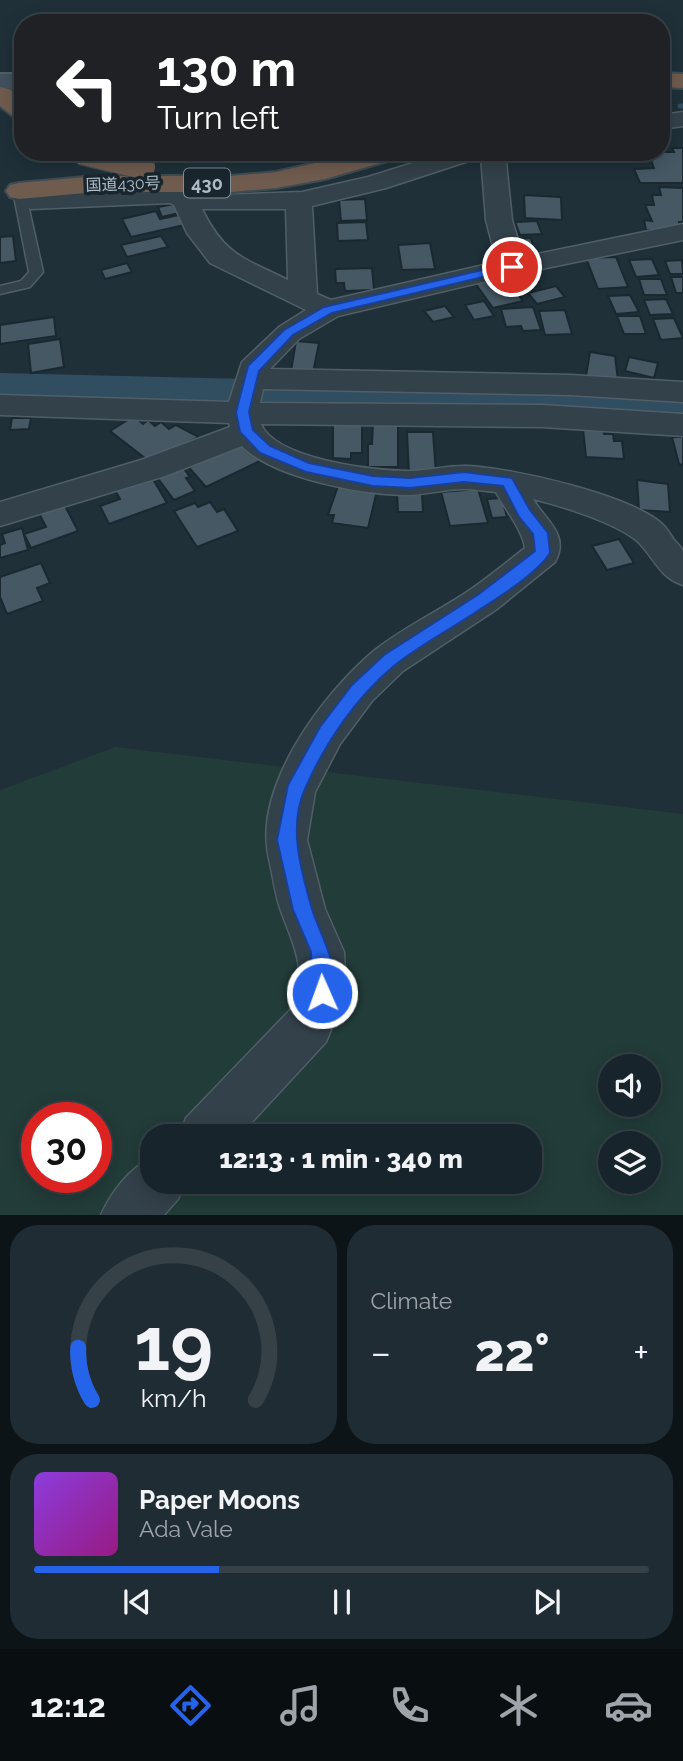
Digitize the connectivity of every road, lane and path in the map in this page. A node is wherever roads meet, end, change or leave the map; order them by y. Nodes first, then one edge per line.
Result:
1 (98, 161) edge
2 (148, 161) edge
3 (202, 161) edge
4 (240, 161) edge
5 (312, 161) edge
6 (360, 161) edge
7 (445, 161) edge
8 (494, 161) edge
9 (10, 192) edge
10 (299, 199) junction
11 (185, 201) junction
12 (683, 232) edge
13 (512, 267) junction
14 (0, 290) edge
15 (303, 298) junction
16 (328, 310) junction
17 (683, 392) edge
18 (246, 403) junction
19 (0, 405) edge
20 (683, 425) edge
21 (507, 482) junction
22 (0, 514) edge
23 (683, 571) edge
24 (215, 1124) edge
25 (148, 1194) edge
26 (128, 1215) edge

1 - 9 highway, 国道430号
2 - 5 highway
3 - 4 highway
6 - 9 highway, 国道430号 / 430
7 - 10 street
8 - 13 street
9 - 11 street
9 - 14 lane
10 - 11 street
10 - 15 street
11 - 15 street
12 - 13 street
13 - 16 street
15 - 16 street
16 - 18 street
17 - 18 street
18 - 19 street
18 - 20 street
18 - 21 street
18 - 22 street
21 - 23 street
21 - 24 street
25 - 26 street

